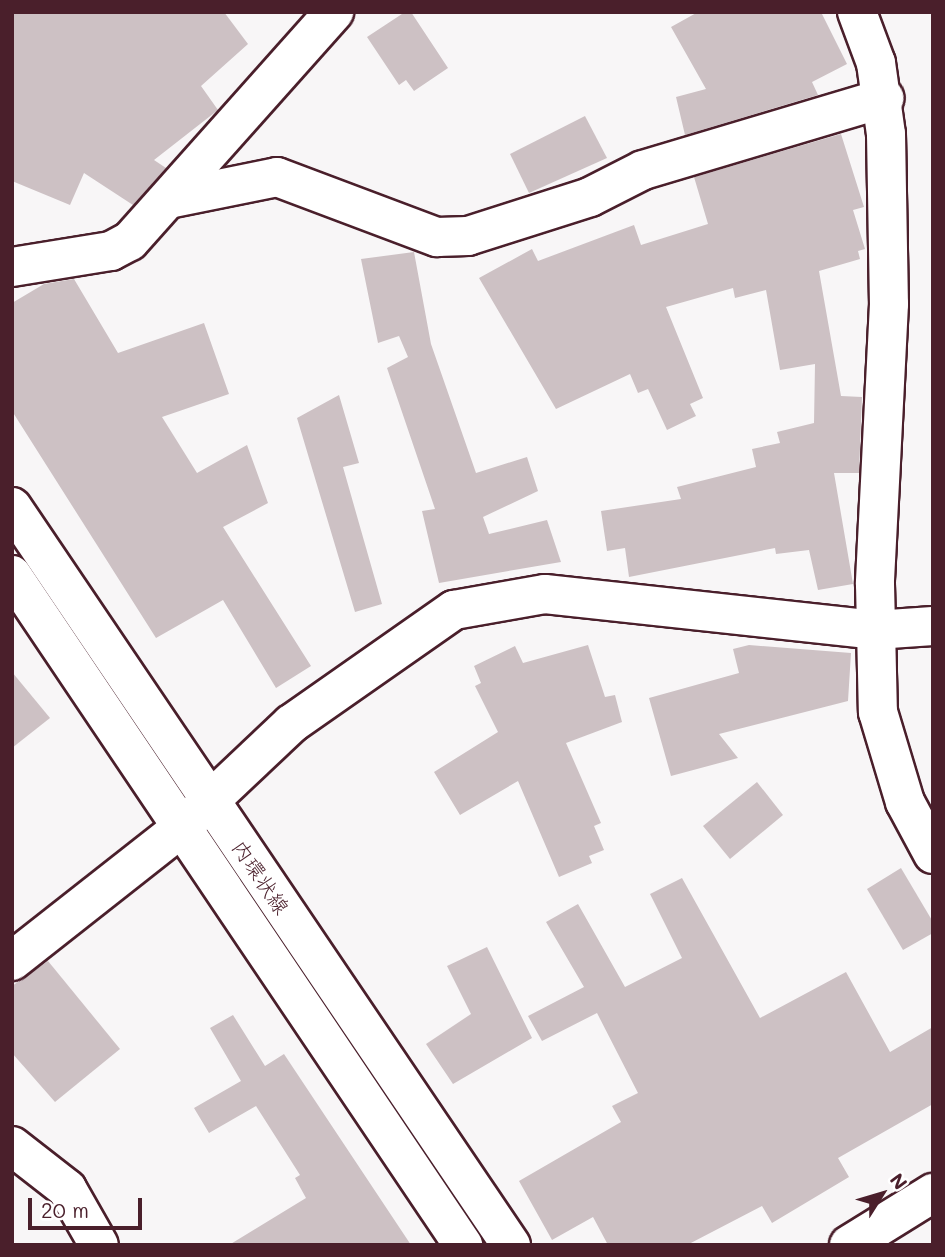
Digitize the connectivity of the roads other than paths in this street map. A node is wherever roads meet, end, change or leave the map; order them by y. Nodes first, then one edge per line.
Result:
1 (334, 12) edge
2 (857, 12) edge
3 (884, 98) junction
4 (169, 199) junction
5 (12, 267) edge
6 (12, 507) edge
7 (12, 575) edge
8 (933, 626) edge
9 (875, 630) junction
10 (207, 798) junction
11 (180, 829) junction
12 (933, 854) edge
13 (12, 961) edge
14 (12, 1146) edge
15 (933, 1193) edge
16 (99, 1245) edge
17 (463, 1245) edge
18 (511, 1245) edge
19 (849, 1245) edge

1 - 4 street
2 - 3 street
3 - 4 street
3 - 9 street
4 - 5 street
6 - 10 street, 内環状線
7 - 11 street, 内環状線
8 - 9 street
9 - 10 street
9 - 12 street
10 - 11 street
10 - 18 street, 内環状線
11 - 13 street
11 - 17 street, 内環状線
14 - 16 street
15 - 19 street

